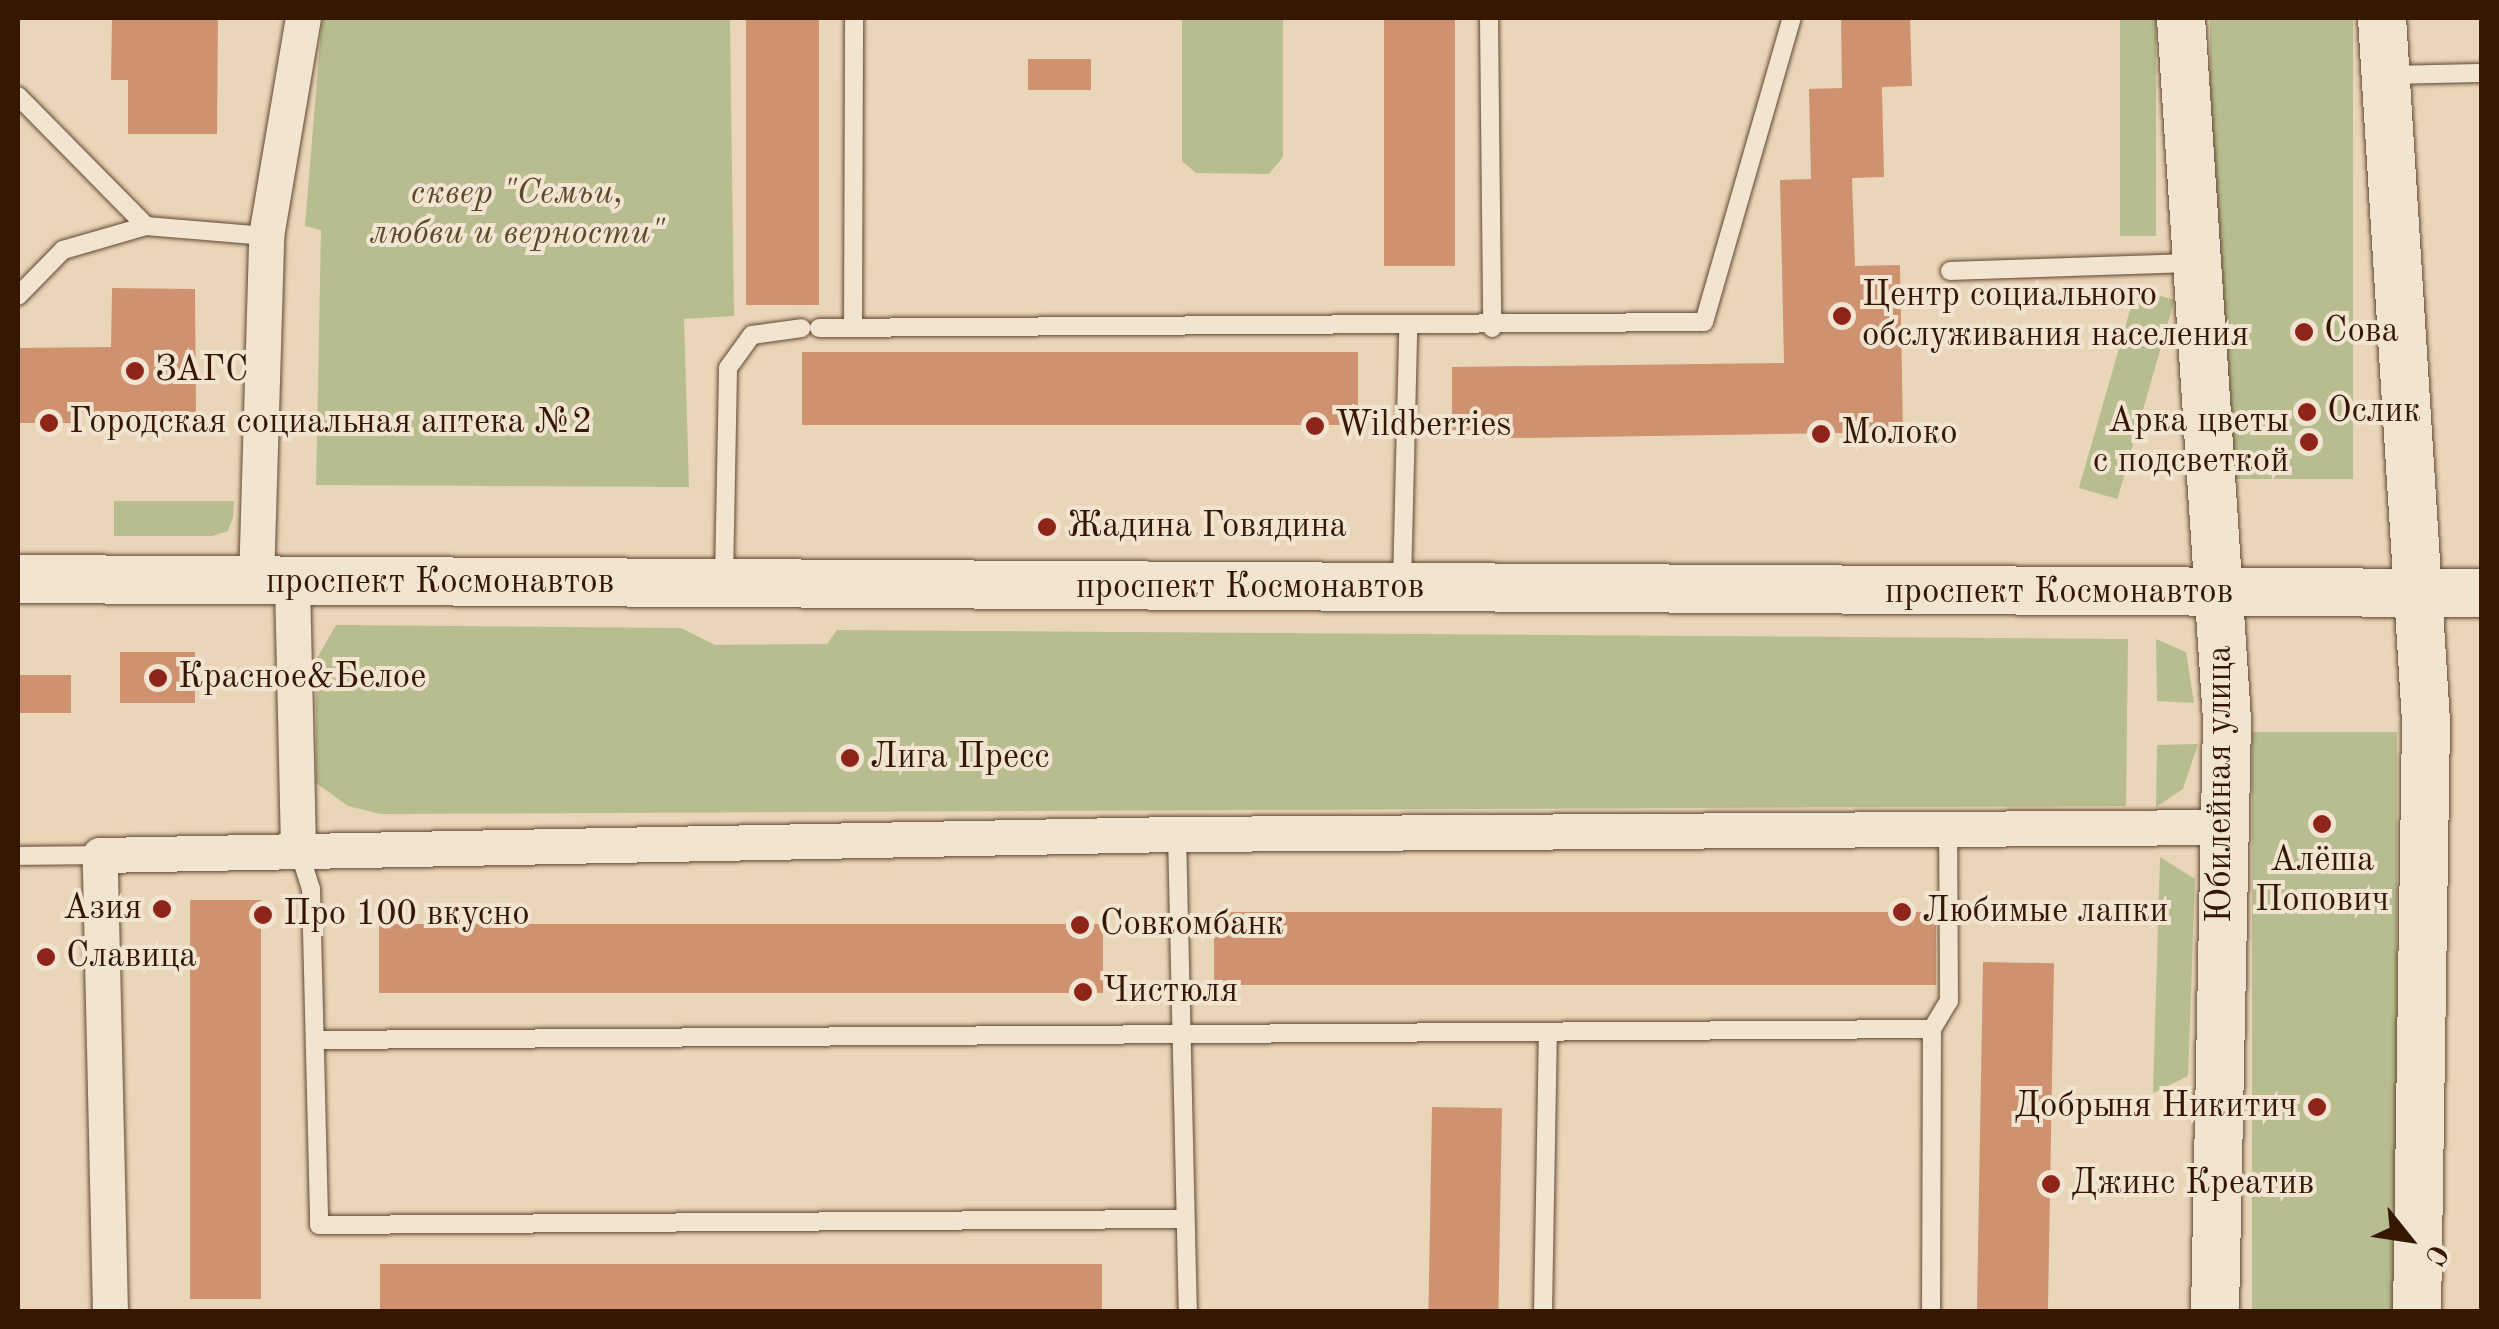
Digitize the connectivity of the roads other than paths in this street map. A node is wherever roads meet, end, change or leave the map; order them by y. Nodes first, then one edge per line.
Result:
1 (303, 18) edge
2 (854, 18) edge
3 (1489, 18) edge
4 (1792, 18) edge
5 (2181, 18) edge
6 (2382, 18) edge
7 (2482, 73) edge
8 (2386, 75) junction
9 (18, 96) edge
10 (146, 226) junction
11 (266, 236) junction
12 (2197, 263) junction
13 (1950, 271) dead end
14 (18, 296) edge
15 (853, 327) junction
16 (1492, 328) junction
17 (1408, 330) junction
18 (18, 580) edge
19 (274, 583) junction
20 (724, 585) junction
21 (1402, 588) junction
22 (2482, 592) edge
23 (2418, 593) junction
24 (2218, 594) junction
25 (2224, 827) junction
26 (1948, 831) junction
27 (1177, 834) junction
28 (298, 847) junction
29 (100, 855) junction
30 (18, 856) edge
31 (1932, 1030) junction
32 (1548, 1032) junction
33 (1182, 1036) junction
34 (316, 1040) junction
35 (1181, 1220) junction
36 (110, 1312) edge
37 (1188, 1312) edge
38 (1543, 1312) edge
39 (1931, 1312) edge
40 (2216, 1312) edge
41 (2417, 1312) edge

1 - 11 street
2 - 15 lane
3 - 16 lane
4 - 16 lane
5 - 12 main road, Юбилейная улица
6 - 8 main road
7 - 8 lane
8 - 23 main road
9 - 10 lane
10 - 11 lane
10 - 14 lane
11 - 19 street
12 - 13 lane
12 - 24 main road, Юбилейная улица
15 - 17 lane
15 - 20 lane
16 - 17 lane
17 - 21 lane
18 - 19 main road, проспект Космонавтов
19 - 20 main road, проспект Космонавтов
19 - 28 street
20 - 21 main road, проспект Космонавтов
21 - 24 main road, проспект Космонавтов
22 - 23 main road, проспект Космонавтов
23 - 24 main road, проспект Космонавтов
23 - 41 main road
24 - 25 main road, Юбилейная улица
25 - 26 street
25 - 40 main road, Юбилейная улица
26 - 27 street
26 - 31 lane
27 - 28 street
27 - 33 lane
28 - 29 street
28 - 34 lane
29 - 30 lane
29 - 36 street
31 - 32 lane
31 - 39 lane
32 - 33 lane
32 - 38 lane
33 - 34 lane
33 - 35 lane
34 - 35 lane
35 - 37 lane

